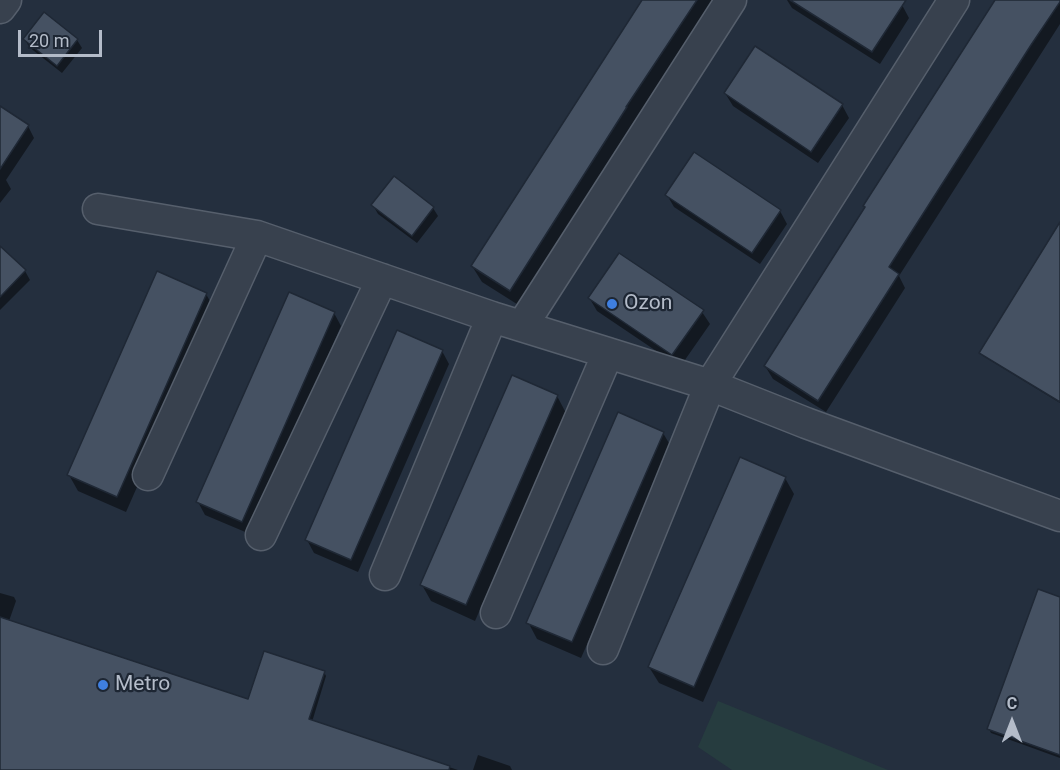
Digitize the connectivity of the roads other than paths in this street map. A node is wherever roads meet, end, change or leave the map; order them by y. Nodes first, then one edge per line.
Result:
1 (6, 0) edge
2 (731, 0) edge
3 (954, 0) edge
4 (0, 8) edge
5 (98, 209) dead end
6 (257, 236) junction
7 (382, 279) junction
8 (492, 317) junction
9 (522, 326) junction
10 (608, 353) junction
11 (710, 386) junction
12 (148, 475) dead end
13 (1060, 516) edge
14 (261, 535) dead end
15 (385, 575) dead end
16 (496, 613) dead end
17 (603, 649) dead end

1 - 4 street
2 - 9 street
3 - 11 street
5 - 6 street
6 - 7 street
6 - 12 street
7 - 8 street
7 - 14 street
8 - 9 street
8 - 15 street
9 - 10 street
10 - 11 street
10 - 16 street
11 - 13 street
11 - 17 street

